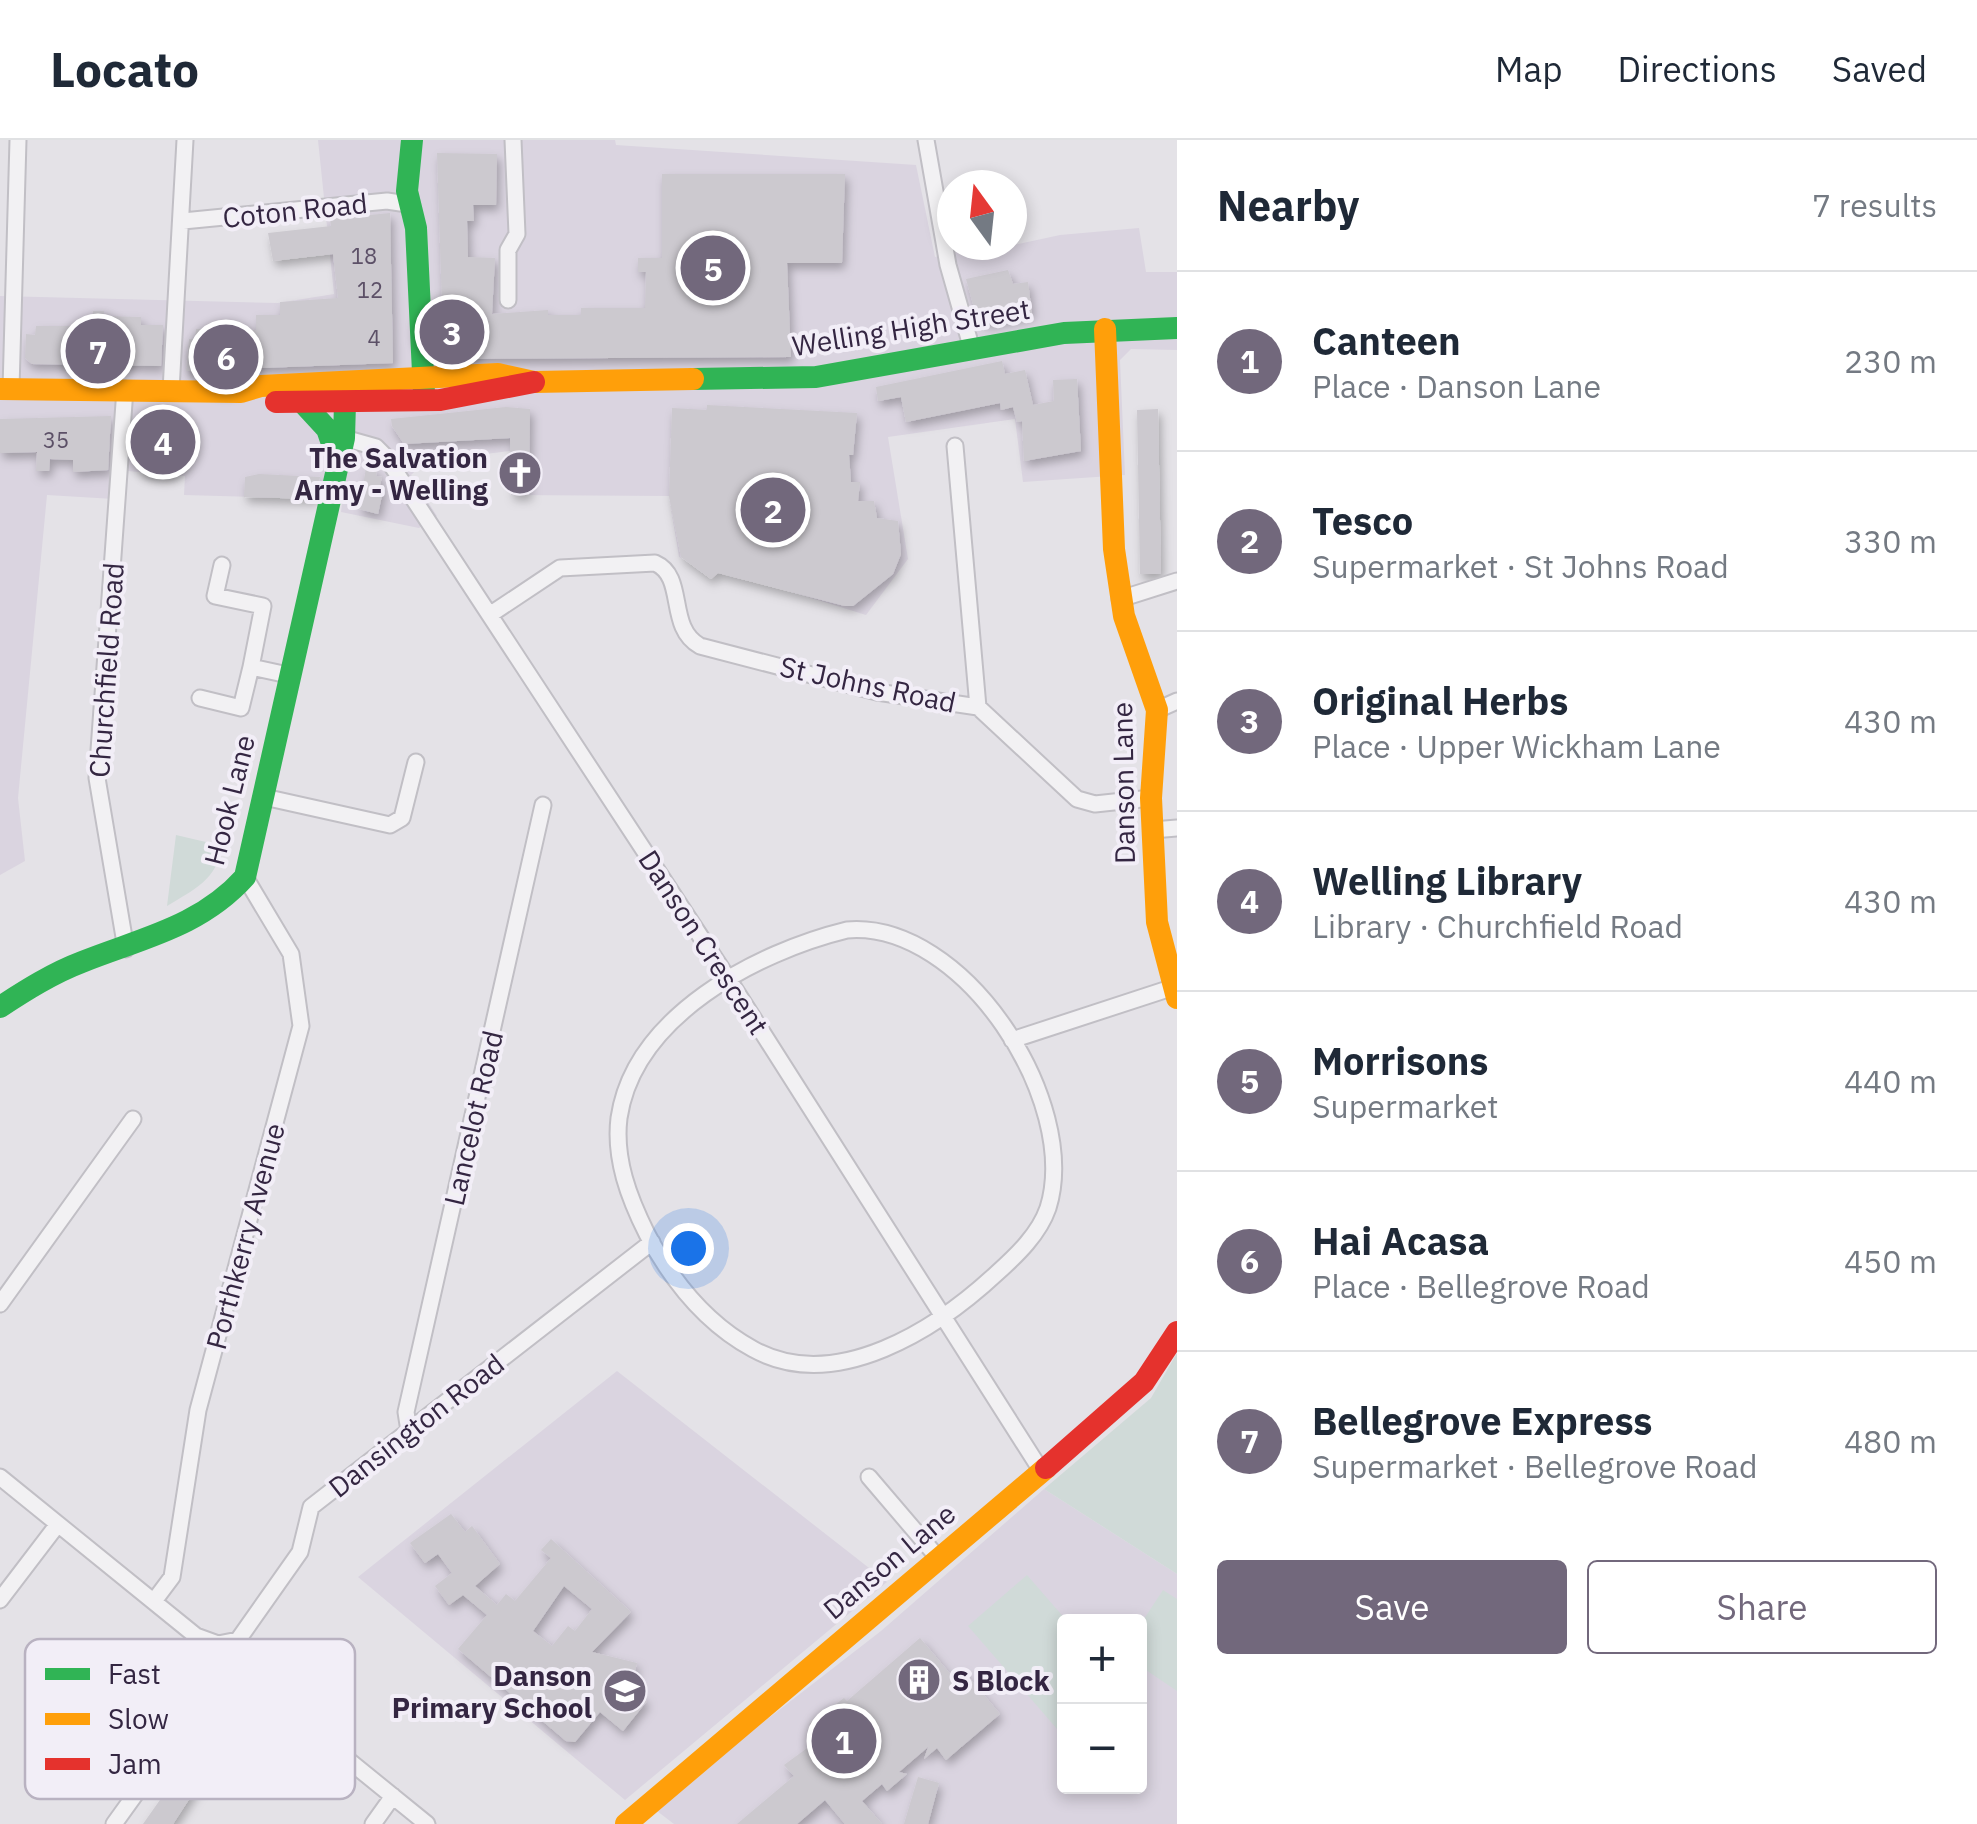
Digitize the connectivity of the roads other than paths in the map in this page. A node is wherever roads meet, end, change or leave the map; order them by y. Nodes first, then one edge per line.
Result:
1 (18, 140) edge
2 (185, 140) edge
3 (513, 140) edge
4 (926, 140) edge
5 (412, 145) edge
6 (8, 172) edge
7 (407, 204) junction
8 (183, 221) junction
9 (416, 228) junction
10 (508, 300) dead end
11 (1177, 328) edge
12 (1105, 329) junction
13 (971, 346) junction
14 (424, 388) junction
15 (6, 389) edge
16 (125, 389) junction
17 (171, 390) junction
18 (305, 394) junction
19 (345, 403) junction
20 (344, 438) junction
21 (955, 446) dead end
22 (339, 465) junction
23 (222, 565) dead end
24 (1177, 581) edge
25 (1120, 599) junction
26 (491, 614) junction
27 (251, 666) junction
28 (288, 675) junction
29 (200, 698) dead end
30 (978, 706) junction
31 (1167, 706) edge
32 (416, 762) dead end
33 (264, 797) junction
34 (1151, 798) junction
35 (543, 804) dead end
36 (1177, 828) edge
37 (1152, 830) junction
38 (246, 877) junction
39 (126, 949) junction
40 (729, 980) junction
41 (1175, 992) edge
42 (0, 1007) edge
43 (1012, 1040) junction
44 (133, 1119) dead end
45 (652, 1242) junction
46 (0, 1304) edge
47 (944, 1316) junction
48 (1177, 1332) edge
49 (409, 1432) junction
50 (1042, 1472) junction
51 (0, 1476) edge
52 (869, 1477) dead end
53 (58, 1524) junction
54 (938, 1558) junction
55 (0, 1600) edge
56 (154, 1601) junction
57 (208, 1639) edge
58 (235, 1639) edge
59 (355, 1765) edge
60 (393, 1796) junction
61 (132, 1799) edge
62 (114, 1824) edge
63 (373, 1824) edge
64 (427, 1824) edge
65 (626, 1824) edge

1 - 6 street
2 - 8 street
3 - 10 street
4 - 13 street
5 - 7 street
5 - 9 street
6 - 15 street
7 - 8 street, Coton Road
7 - 9 street
8 - 17 street
9 - 14 street
11 - 12 street, Welling High Street
12 - 13 street, Welling High Street
12 - 25 street, Danson Lane
13 - 14 street, Welling High Street
14 - 18 street, Welling High Street
14 - 19 street, Welling High Street
15 - 16 street, Welling High Street
16 - 17 street, Welling High Street
16 - 39 street, Churchfield Road
17 - 18 street, Welling High Street
18 - 19 street
18 - 22 street
19 - 20 street, Hook Lane
20 - 22 street, Hook Lane
20 - 26 street, Danson Crescent
21 - 30 street
22 - 28 street, Hook Lane
23 - 27 street
24 - 25 street
25 - 31 street, Danson Lane
26 - 30 street, St Johns Road
26 - 40 street, Danson Crescent
27 - 28 street
27 - 29 street
28 - 33 street, Hook Lane
30 - 34 street, St Johns Road
31 - 34 street, Danson Lane
32 - 33 street
33 - 38 street, Hook Lane
34 - 37 street, Danson Lane
35 - 49 street, Lancelot Road
36 - 37 street
37 - 41 street, Danson Lane
38 - 39 street, Hook Lane
38 - 56 street, Porthkerry Avenue
39 - 42 street, Hook Lane
40 - 43 street
40 - 45 street
40 - 47 street, Danson Crescent
41 - 43 street
43 - 47 street
44 - 46 street
45 - 47 street
45 - 49 street, Dansington Road
47 - 50 street, Danson Crescent
48 - 50 street, Danson Lane
49 - 58 street, Dansington Road
50 - 54 street, Danson Lane
51 - 53 street
52 - 54 street
53 - 55 street
53 - 56 street
54 - 65 street, Danson Lane
56 - 57 street, Dansington Road
59 - 60 street
60 - 63 street
60 - 64 street
61 - 62 street

